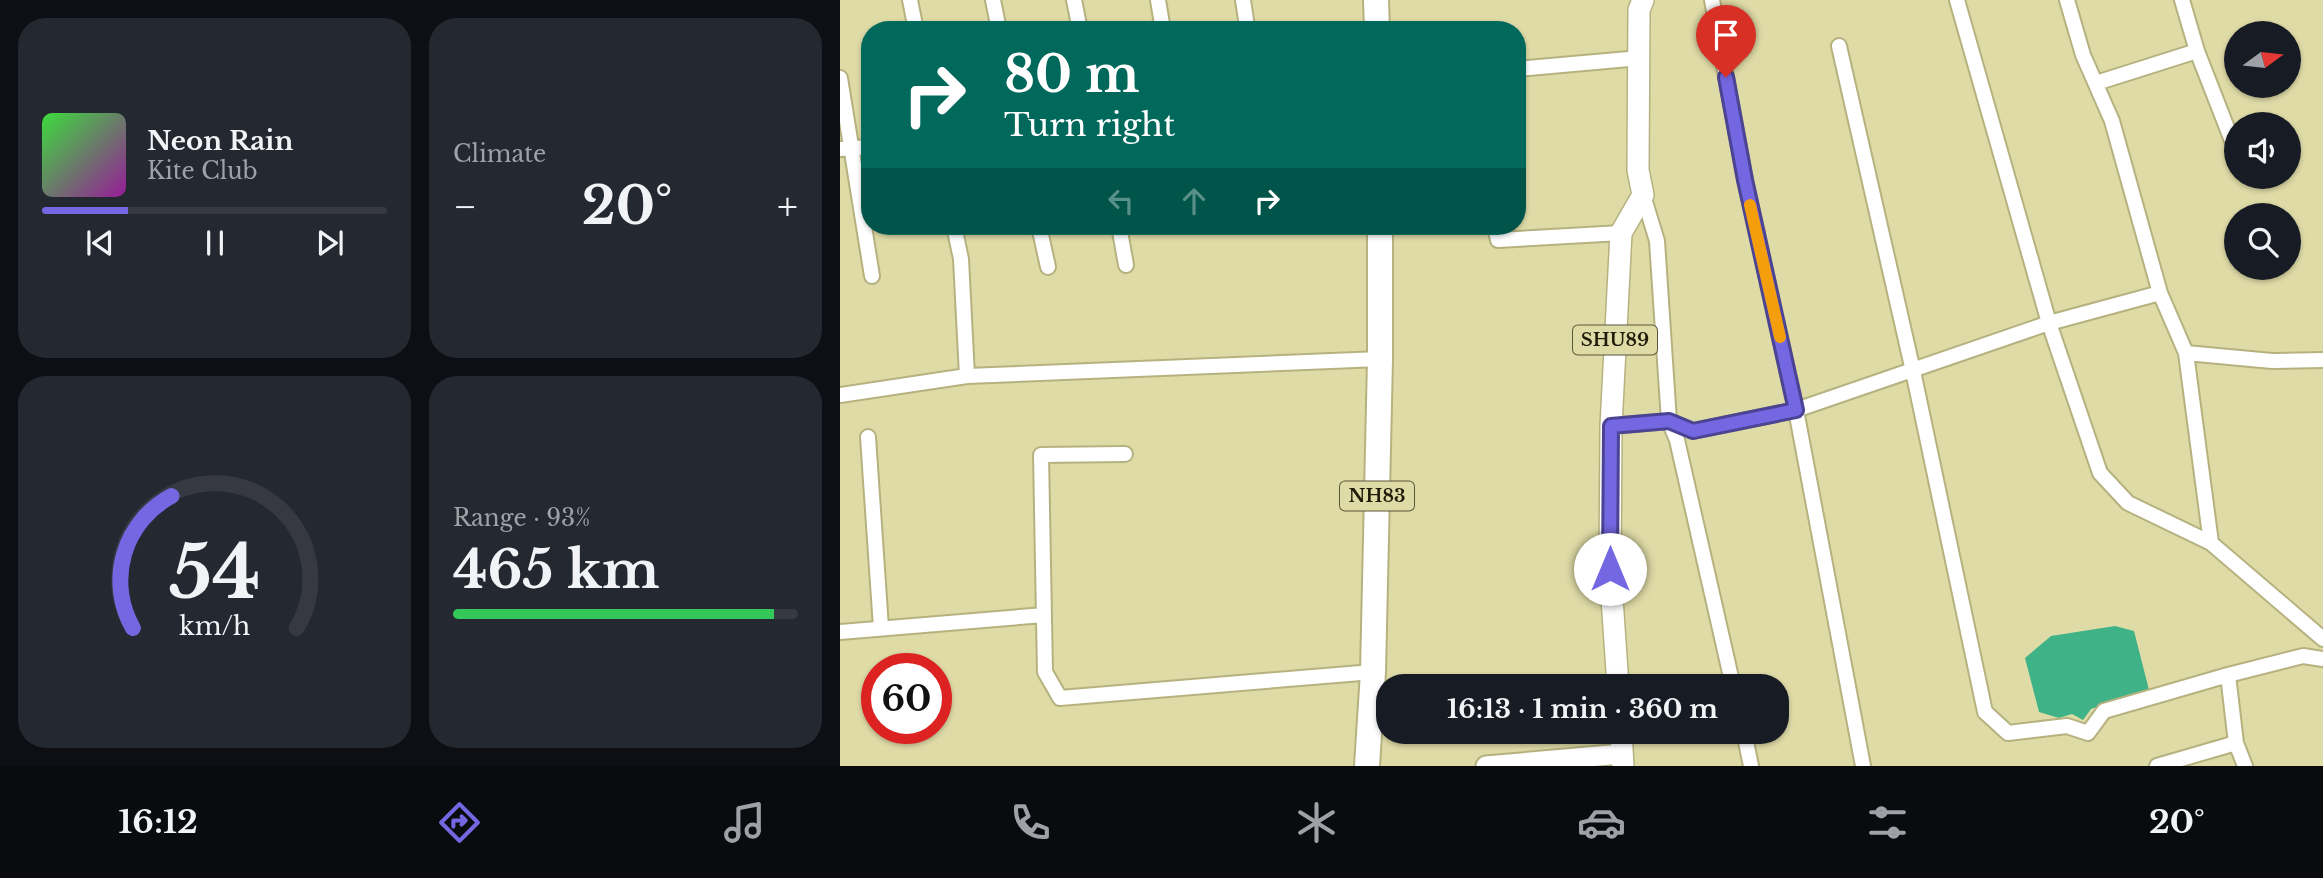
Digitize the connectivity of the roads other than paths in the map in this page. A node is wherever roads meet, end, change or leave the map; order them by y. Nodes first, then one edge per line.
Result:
1 (911, 0) edge
2 (993, 0) edge
3 (1073, 0) edge
4 (1158, 0) edge
5 (1243, 0) edge
6 (1376, 0) edge
7 (1643, 0) edge
8 (1712, 0) edge
9 (1957, 0) edge
10 (2067, 0) edge
11 (2182, 0) edge
12 (1246, 20) dead end
13 (914, 21) edge
14 (997, 21) edge
15 (1078, 21) edge
16 (1162, 21) edge
17 (1377, 21) edge
18 (1839, 46) dead end
19 (2197, 51) junction
20 (1640, 58) junction
21 (1526, 68) edge
22 (840, 78) edge
23 (2096, 83) junction
24 (2224, 120) edge
25 (846, 149) edge
26 (1643, 195) junction
27 (861, 222) edge
28 (1620, 233) junction
29 (864, 235) edge
30 (956, 235) edge
31 (1041, 235) edge
32 (1121, 235) edge
33 (1380, 235) edge
34 (1497, 235) edge
35 (1126, 265) dead end
36 (1048, 267) dead end
37 (872, 276) dead end
38 (2160, 293) junction
39 (2049, 323) junction
40 (2186, 353) junction
41 (1380, 359) junction
42 (2323, 360) edge
43 (1913, 371) junction
44 (967, 376) junction
45 (840, 395) edge
46 (1796, 410) junction
47 (1669, 421) junction
48 (1611, 426) junction
49 (868, 437) dead end
50 (1125, 454) dead end
51 (2211, 542) junction
52 (1044, 615) junction
53 (881, 628) junction
54 (840, 632) edge
55 (2323, 639) edge
56 (2323, 659) edge
57 (1373, 672) junction
58 (1617, 674) edge
59 (1730, 674) edge
60 (2228, 675) junction
61 (2236, 743) junction
62 (1746, 744) edge
63 (1623, 760) edge
64 (1367, 766) edge
65 (1489, 766) edge
66 (1751, 766) edge
67 (1863, 766) edge
68 (2157, 766) edge
69 (2245, 766) edge

1 - 13 street
2 - 14 street
3 - 15 street
4 - 16 street
5 - 12 street
6 - 17 highway
7 - 20 main road
8 - 46 street
9 - 39 street
10 - 23 street
11 - 19 street
18 - 43 street
19 - 23 street
19 - 24 street
20 - 21 street
20 - 26 main road
22 - 25 street
23 - 38 street
25 - 27 street
26 - 28 main road, SHU89
26 - 47 street
28 - 34 street
28 - 48 main road, SHU89
29 - 37 street
30 - 44 street
31 - 36 street
32 - 35 street
33 - 41 highway, NH83
38 - 39 street
38 - 40 street
39 - 43 street
39 - 51 street
40 - 42 street
40 - 51 street
41 - 44 street
41 - 57 highway, NH83
43 - 46 street
43 - 60 street
44 - 45 street
46 - 47 street
46 - 67 street
47 - 48 street
47 - 59 street
48 - 58 main road, SHU89
49 - 53 street
50 - 52 street
51 - 55 street
52 - 53 street
52 - 57 street
53 - 54 street
56 - 60 street
57 - 64 highway, NH83
60 - 61 street
61 - 68 street
61 - 69 street
62 - 66 street
63 - 65 main road

